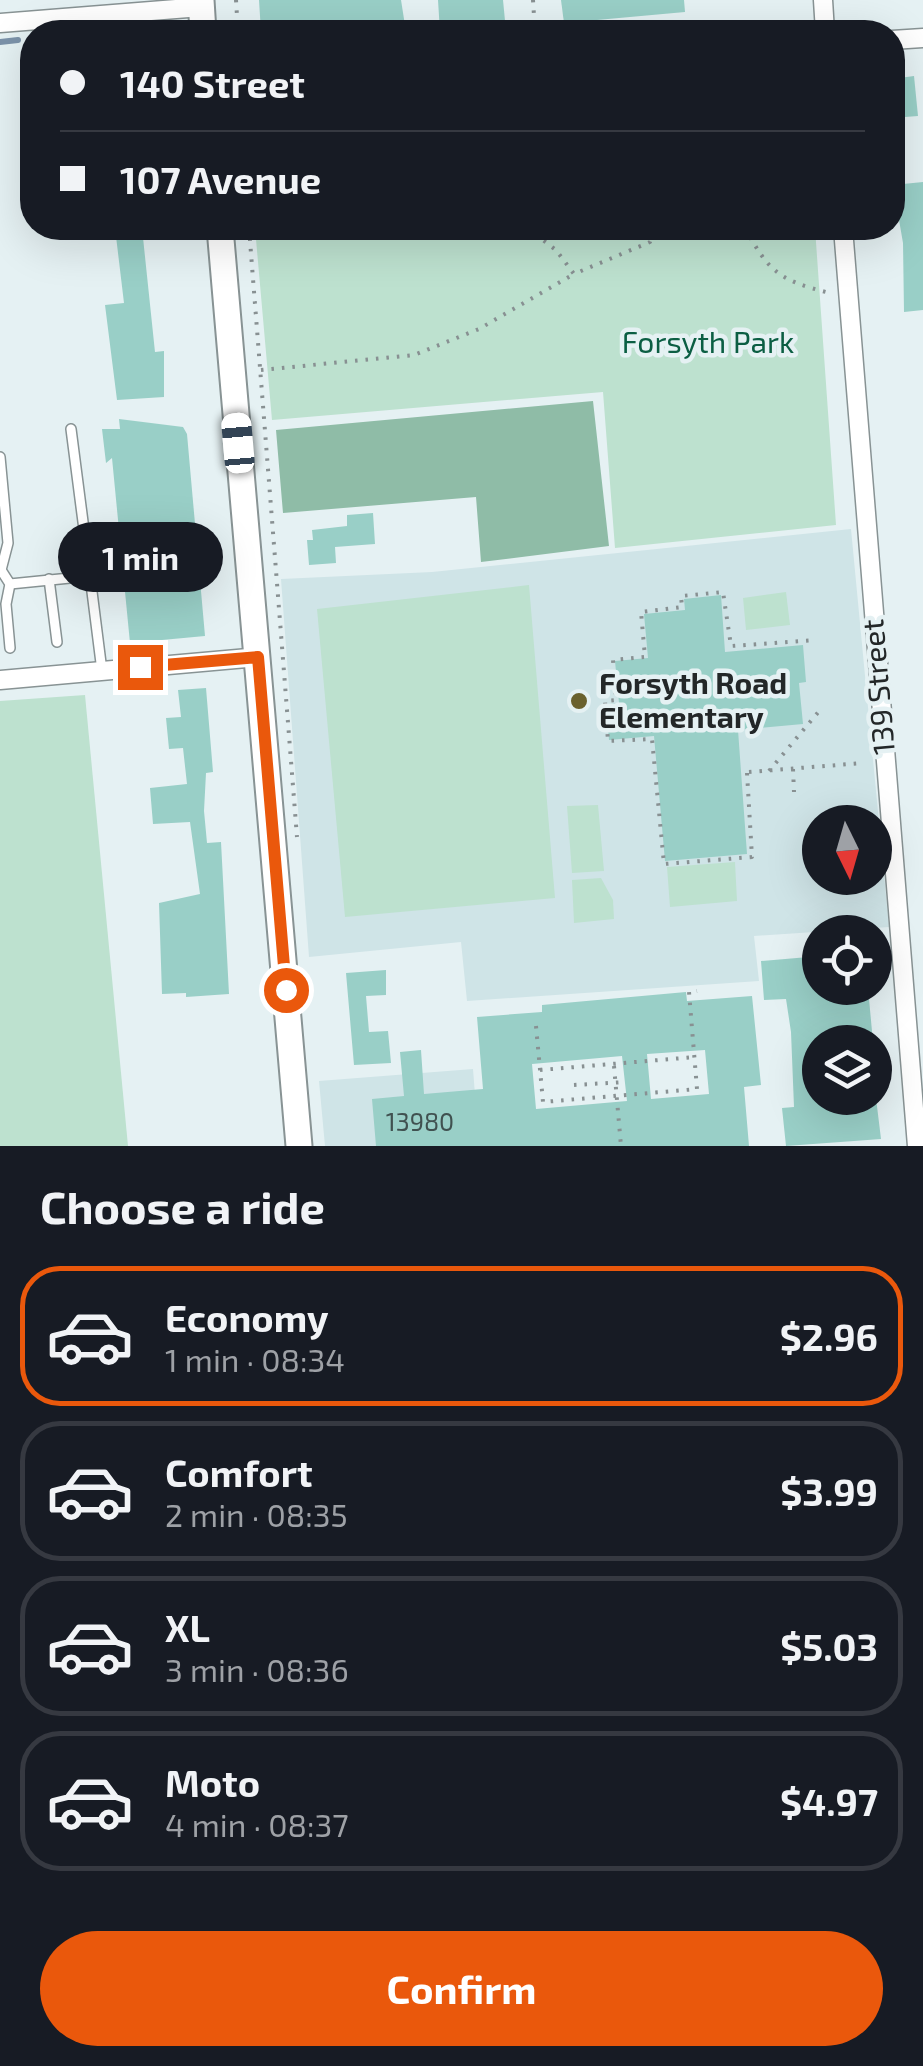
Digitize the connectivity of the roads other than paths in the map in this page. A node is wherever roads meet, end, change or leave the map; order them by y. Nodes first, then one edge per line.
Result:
1 (202, 13) edge
2 (61, 20) edge
3 (221, 240) edge
4 (844, 240) edge
5 (71, 429) dead end
6 (0, 456) edge
7 (90, 576) junction
8 (49, 580) junction
9 (10, 584) junction
10 (57, 642) dead end
11 (10, 648) dead end
12 (258, 657) junction
13 (102, 671) junction
14 (0, 680) edge
15 (298, 1146) edge
16 (916, 1146) edge

1 - 2 street
3 - 12 main road
4 - 16 street, 139 Street
5 - 7 lane
6 - 9 lane
7 - 8 lane
7 - 13 lane
8 - 9 lane
8 - 10 lane
9 - 11 lane
12 - 13 street
12 - 15 main road
13 - 14 street

